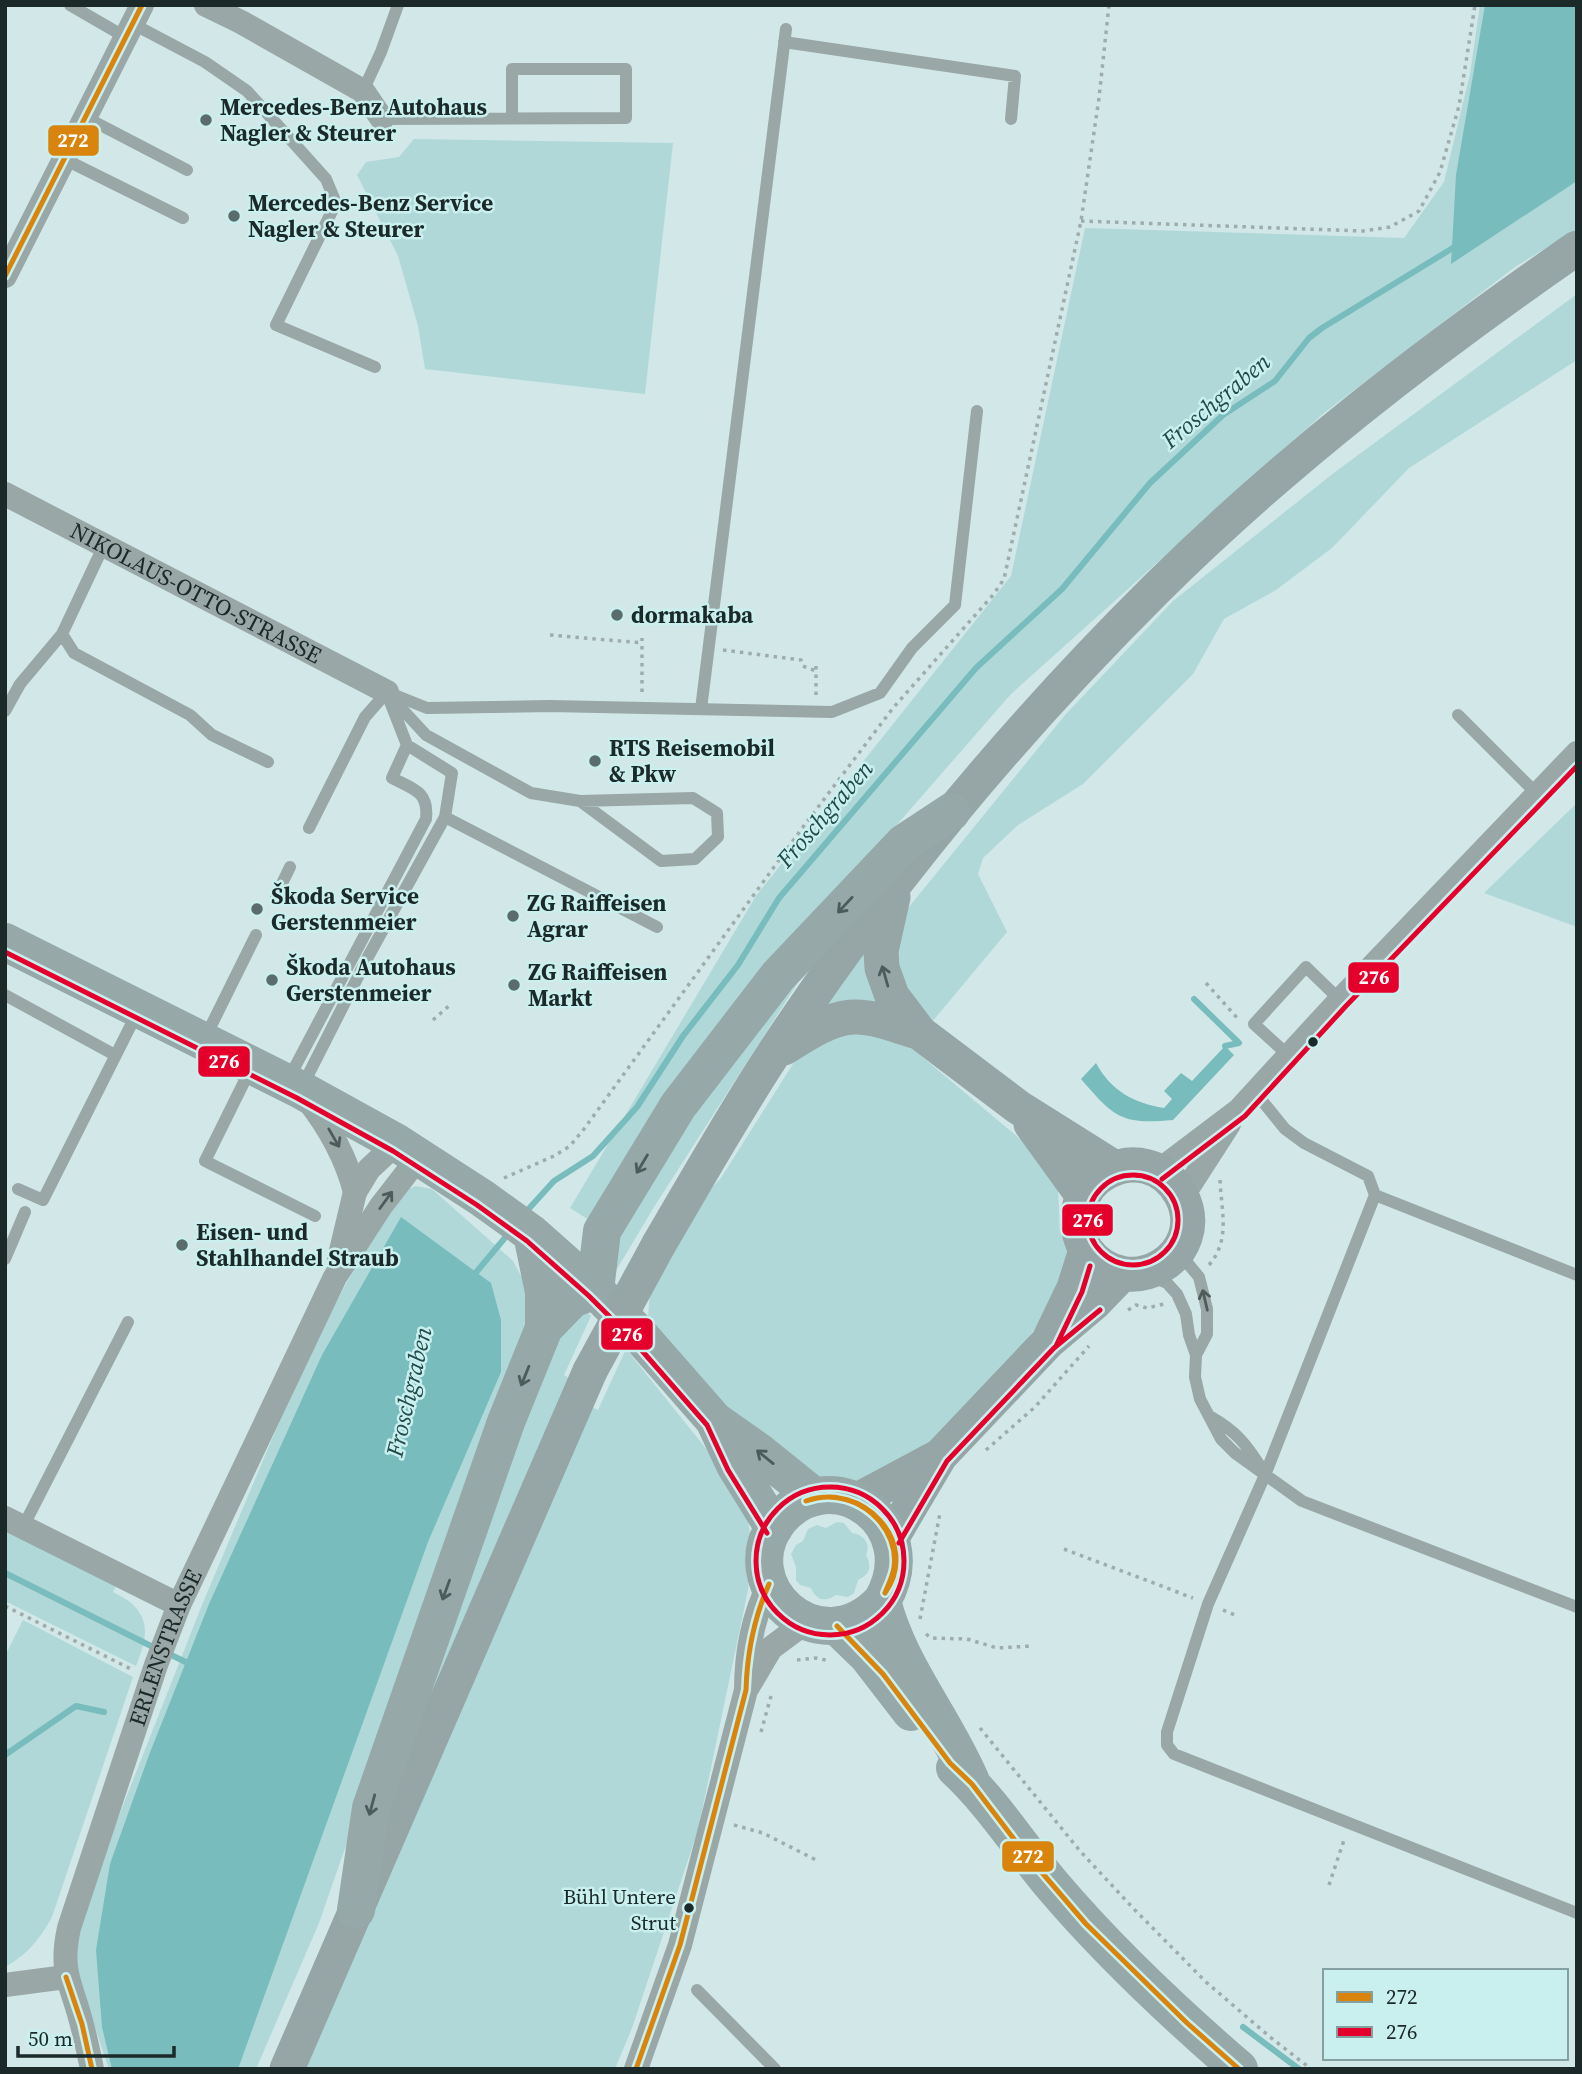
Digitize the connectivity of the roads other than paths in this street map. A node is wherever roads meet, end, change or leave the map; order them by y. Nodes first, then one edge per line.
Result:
1 (70, 5) edge
2 (206, 5) edge
3 (398, 5) edge
4 (127, 23) edge
5 (363, 91) junction
6 (85, 117) junction
7 (512, 118) junction
8 (382, 119) joint
9 (1011, 120) dead end
10 (64, 159) junction
11 (187, 170) dead end
12 (183, 218) dead end
13 (1577, 248) edge
14 (5, 276) edge
15 (375, 367) dead end
16 (977, 411) dead end
17 (5, 494) edge
18 (104, 545) junction
19 (62, 634) junction
20 (387, 692) junction
21 (701, 709) junction
22 (5, 711) edge
23 (1458, 715) dead end
24 (407, 745) junction
25 (1577, 752) edge
26 (268, 762) dead end
27 (1537, 794) junction
28 (580, 801) junction
29 (951, 813) junction
30 (444, 817) junction
31 (309, 828) dead end
32 (290, 867) dead end
33 (897, 883) junction
34 (276, 896) dead end
35 (657, 927) dead end
36 (256, 935) dead end
37 (5, 942) edge
38 (5, 995) edge
39 (1339, 1000) junction
40 (139, 1009) junction
41 (920, 1033) junction
42 (204, 1042) junction
43 (115, 1055) junction
44 (773, 1055) junction
45 (1288, 1055) junction
46 (252, 1066) junction
47 (294, 1087) junction
48 (1247, 1101) junction
49 (1018, 1107) junction
50 (408, 1150) junction
51 (1115, 1168) junction
52 (1157, 1171) junction
53 (19, 1189) dead end
54 (355, 1192) junction
55 (1375, 1195) junction
56 (1083, 1196) junction
57 (1182, 1197) junction
58 (25, 1212) dead end
59 (506, 1215) junction
60 (315, 1216) dead end
61 (602, 1231) junction
62 (1086, 1250) junction
63 (5, 1259) edge
64 (1188, 1264) junction
65 (1135, 1274) junction
66 (1577, 1275) edge
67 (335, 1277) junction
68 (595, 1290) junction
69 (128, 1321) dead end
70 (544, 1328) junction
71 (1048, 1342) junction
72 (1196, 1355) junction
73 (714, 1420) junction
74 (940, 1456) junction
75 (1265, 1475) junction
76 (815, 1497) junction
77 (856, 1501) junction
78 (14, 1522) edge
79 (774, 1528) junction
80 (891, 1539) junction
81 (769, 1584) junction
82 (882, 1601) junction
83 (1577, 1607) edge
84 (175, 1616) junction
85 (821, 1624) junction
86 (746, 1690) junction
87 (972, 1784) junction
88 (355, 1910) junction
89 (1577, 1913) edge
90 (66, 1977) junction
91 (5, 1985) edge
92 (697, 1990) dead end
93 (92, 2069) edge
94 (287, 2069) edge
95 (636, 2069) edge
96 (775, 2069) edge
97 (1238, 2069) edge

1 - 4 lane
2 - 5 street
3 - 5 lane
4 - 6 street
4 - 15 lane
5 - 8 street
6 - 10 street
6 - 11 lane
7 - 7 lane
7 - 8 lane
9 - 21 lane
10 - 12 lane
10 - 14 street
13 - 29 main road
16 - 21 lane
17 - 18 street, NIKOLAUS-OTTO-STRASSE
18 - 19 lane
18 - 20 street, NIKOLAUS-OTTO-STRASSE
19 - 22 lane
19 - 26 lane
20 - 21 lane
20 - 24 lane
20 - 28 lane
20 - 31 lane
23 - 27 lane
24 - 30 lane
24 - 47 lane
25 - 27 street
27 - 39 street
28 - 28 lane
29 - 33 main road
29 -> 61 main road
30 - 35 lane
30 - 47 lane
32 - 34 lane
41 -> 33 main road
33 - 44 main road
36 - 42 lane
37 - 40 main road
38 - 43 lane
39 - 45 street
39 - 45 lane
40 - 42 main road
40 - 43 lane
41 - 44 main road
41 - 49 main road
42 - 46 main road
43 - 53 lane
44 - 88 main road, bridge
45 - 48 street
46 - 47 main road
46 - 60 lane
47 - 50 main road
47 -> 54 street
48 - 52 street
48 - 55 lane
48 - 57 street
49 - 51 main road
49 - 56 main road
50 - 54 street, ERLENSTRASSE
50 - 59 main road
67 -> 50 street, ERLENSTRASSE
51 - 52 main road
51 - 56 main road
52 - 57 main road
54 - 67 street, ERLENSTRASSE
55 - 66 lane
55 - 75 lane
56 - 62 main road
57 - 64 main road
58 - 63 lane
59 - 61 main road
59 - 68 main road
59 - 70 main road
61 - 68 main road
62 - 65 main road
62 - 71 main road
64 - 65 main road
72 -> 64 lane
65 - 71 main road
65 - 72 lane
67 - 84 street, ERLENSTRASSE
68 - 70 main road
68 - 73 main road
69 - 78 lane
70 -> 88 main road
71 - 74 main road
72 - 75 lane
76 -> 73 main road
73 - 79 main road
74 - 77 main road
74 - 80 main road
75 - 83 lane
75 - 89 lane
76 - 77 main road
76 - 79 main road
77 - 80 main road
78 - 84 street
79 - 81 main road
80 - 82 main road
81 - 85 main road
81 - 86 street
82 - 85 main road
82 - 87 main road
84 - 90 street, ERLENSTRASSE
85 - 86 street
85 - 87 main road
86 - 95 street
87 - 97 main road
88 - 94 main road
90 - 91 street
90 - 93 street, ERLENSTRASSE
92 - 96 lane

